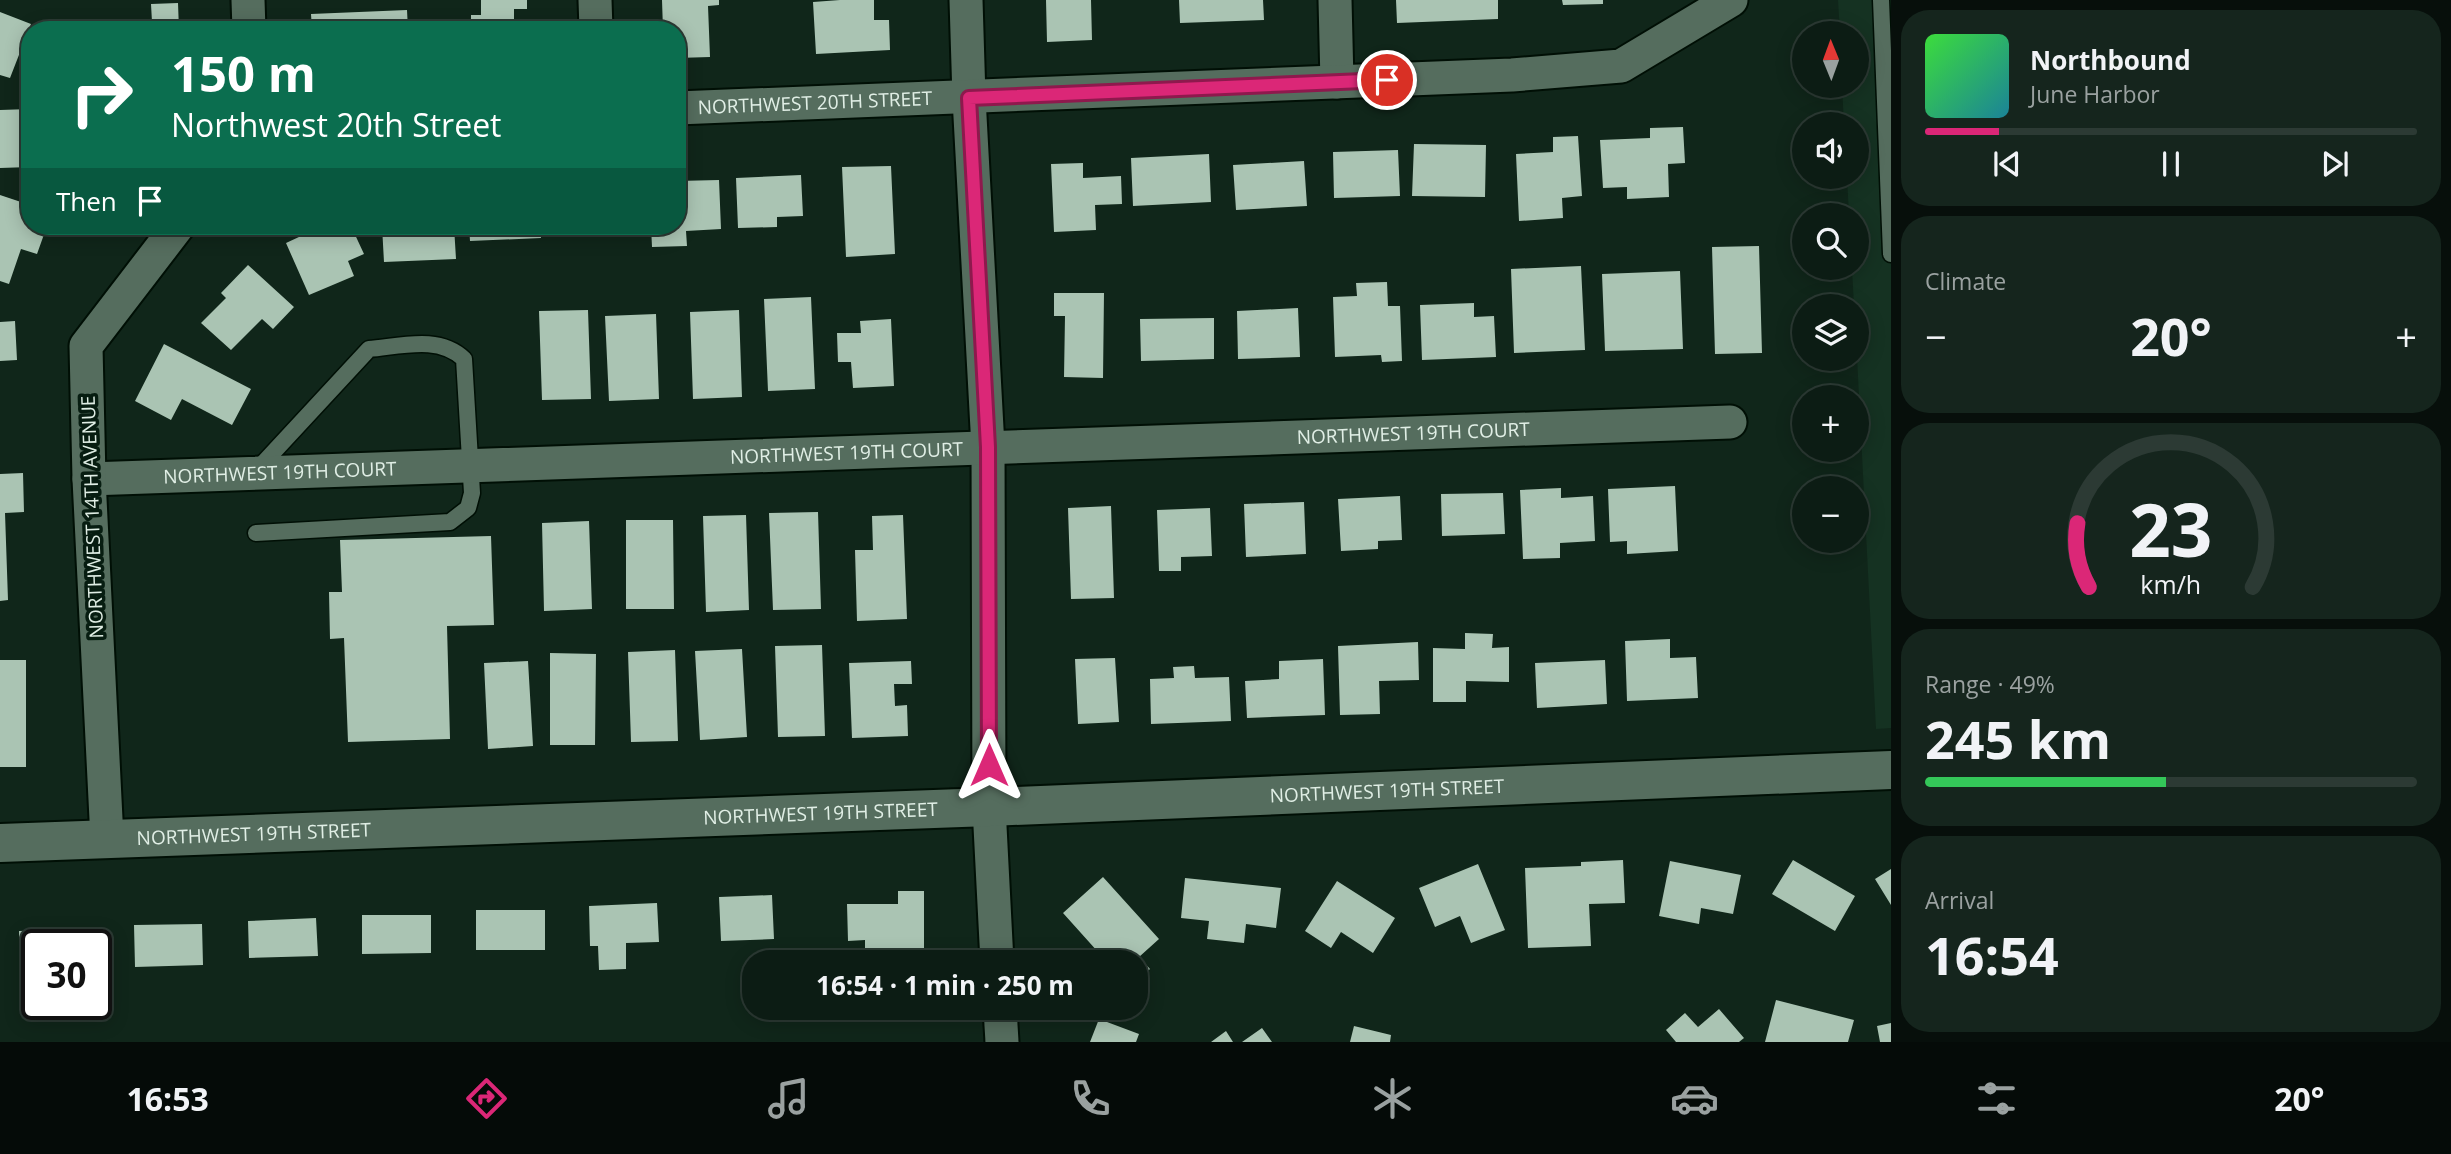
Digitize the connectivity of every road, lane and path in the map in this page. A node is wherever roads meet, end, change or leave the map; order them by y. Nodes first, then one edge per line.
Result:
1 (248, 0) edge
2 (595, 0) edge
3 (966, 0) edge
4 (1335, 0) edge
5 (1731, 0) edge
6 (1881, 0) edge
7 (248, 21) edge
8 (596, 21) edge
9 (1337, 82) junction
10 (969, 98) junction
11 (686, 108) edge
12 (1889, 177) edge
13 (171, 235) edge
14 (1891, 254) edge
15 (1730, 422) dead end
16 (988, 447) junction
17 (470, 466) junction
18 (254, 474) junction
19 (89, 479) junction
20 (256, 533) dead end
21 (1891, 770) edge
22 (989, 807) junction
23 (107, 839) junction
24 (0, 843) edge
25 (997, 950) edge
26 (1001, 1020) edge
27 (1002, 1042) edge

1 - 7 street
2 - 8 street
3 - 10 street
4 - 9 street
5 - 9 street, NORTHWEST 20TH STREET
6 - 12 lane
9 - 10 street, NORTHWEST 20TH STREET
10 - 11 street, NORTHWEST 20TH STREET
10 - 16 street
12 - 14 lane
13 - 19 street, NORTHWEST 14TH AVENUE
15 - 16 street, NORTHWEST 19TH COURT
16 - 17 street, NORTHWEST 19TH COURT
16 - 22 street
17 - 18 street, NORTHWEST 19TH COURT
17 - 18 lane
17 - 20 lane
18 - 19 street, NORTHWEST 19TH COURT
19 - 23 street, NORTHWEST 14TH AVENUE
21 - 22 street, NORTHWEST 19TH STREET
22 - 23 street, NORTHWEST 19TH STREET
22 - 25 street
23 - 24 street, NORTHWEST 19TH STREET
26 - 27 street

